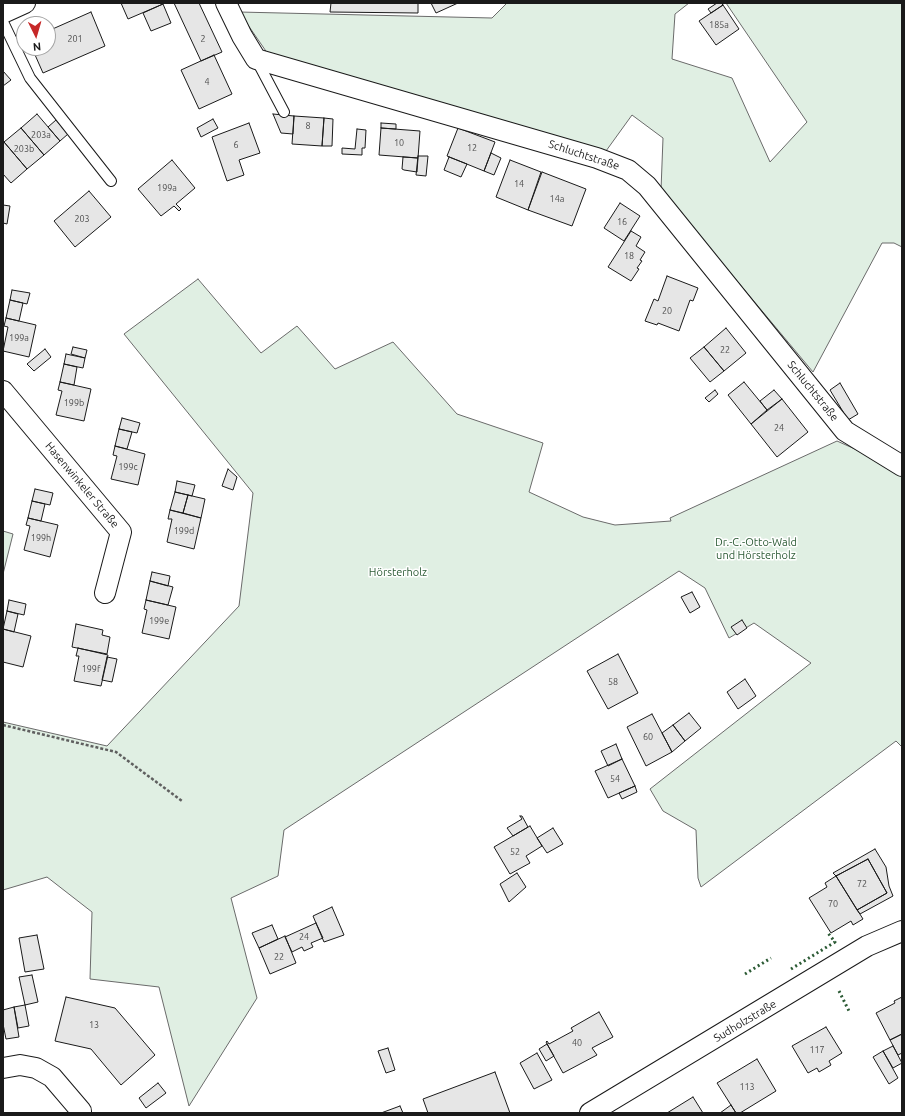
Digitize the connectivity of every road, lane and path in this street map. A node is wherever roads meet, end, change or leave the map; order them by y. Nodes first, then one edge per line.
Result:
1 (25, 3) edge
2 (226, 3) edge
3 (3, 13) edge
4 (3, 22) edge
5 (256, 59) junction
6 (284, 112) dead end
7 (111, 181) dead end
8 (3, 391) edge
9 (902, 466) edge
10 (105, 592) dead end
11 (3, 725) edge
12 (182, 800) dead end
13 (902, 932) edge
14 (3, 1068) edge
15 (81, 1111) dead end
16 (590, 1113) edge

1 - 3 street
2 - 5 street
4 - 7 lane
5 - 6 lane
5 - 9 street, Schluchtstraße
8 - 10 street, Hasenwinkeler Straße
11 - 12 path
13 - 16 street, Sudholzstraße
14 - 15 street

